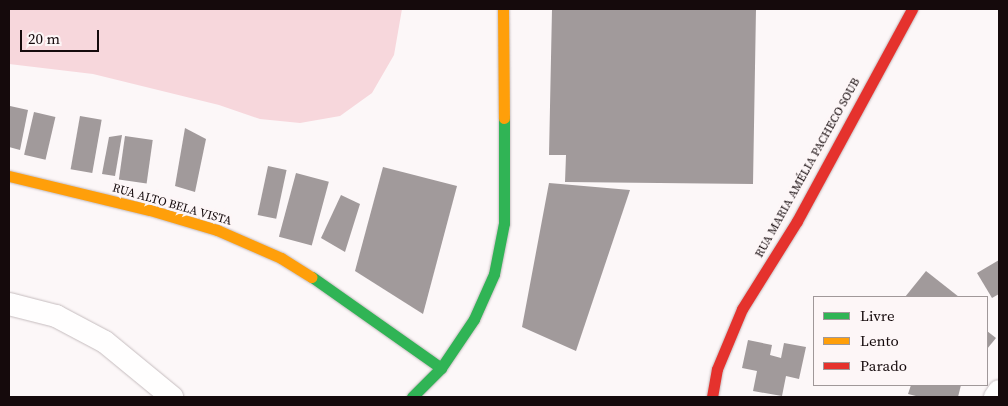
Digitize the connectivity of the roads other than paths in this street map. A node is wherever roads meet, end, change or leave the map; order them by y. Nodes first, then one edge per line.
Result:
1 (503, 9) edge
2 (912, 9) edge
3 (9, 176) edge
4 (9, 304) edge
5 (441, 368) junction
6 (999, 391) edge
7 (172, 397) edge
8 (412, 397) edge
9 (712, 397) edge
10 (995, 397) edge

1 - 5 street
2 - 9 street, RUA MARIA AMÉLIA PACHECO SOUB
3 - 5 street, RUA ALTO BELA VISTA
4 - 7 street
5 - 8 street
6 - 10 street

